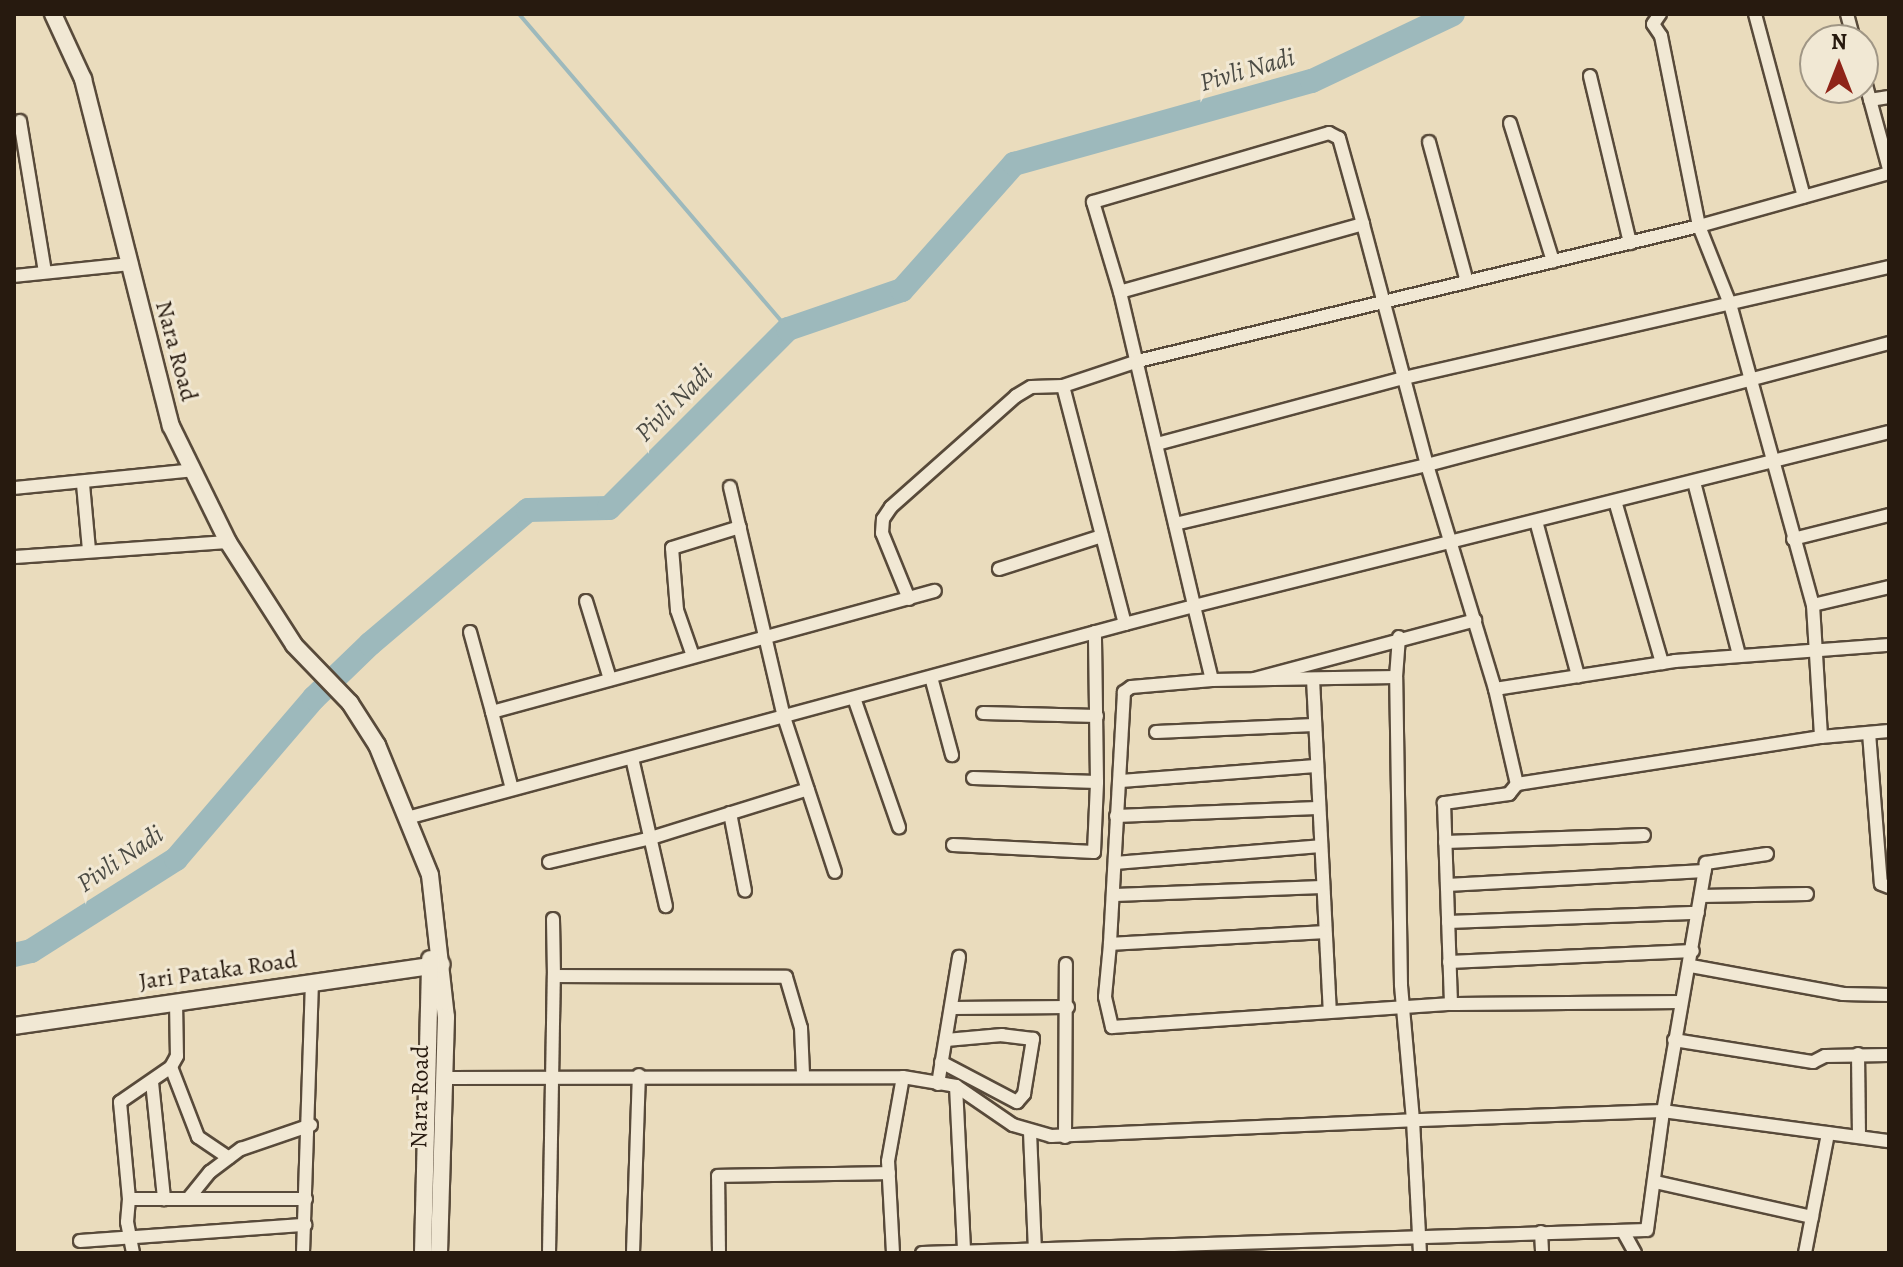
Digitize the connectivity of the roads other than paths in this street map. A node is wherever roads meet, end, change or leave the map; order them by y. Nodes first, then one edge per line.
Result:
1 (53, 14) edge
2 (1660, 14) edge
3 (1755, 14) edge
4 (1590, 76) dead end
5 (1871, 104) edge
6 (20, 121) dead end
7 (1510, 123) dead end
8 (1429, 142) dead end
9 (1889, 171) edge
10 (1804, 197) junction
11 (1363, 224) junction
12 (1699, 226) junction
13 (1630, 243) junction
14 (1553, 261) junction
15 (131, 264) junction
16 (1889, 267) edge
17 (45, 272) junction
18 (14, 276) edge
19 (1467, 282) junction
20 (1120, 292) junction
21 (1383, 302) junction
22 (1730, 304) junction
23 (1889, 343) edge
24 (1138, 361) junction
25 (1404, 378) junction
26 (1751, 382) junction
27 (1063, 386) junction
28 (1889, 432) edge
29 (1157, 444) junction
30 (1772, 463) junction
31 (1427, 465) junction
32 (194, 470) junction
33 (1694, 482) junction
34 (83, 484) junction
35 (730, 487) dead end
36 (14, 488) edge
37 (1615, 501) junction
38 (1889, 515) edge
39 (1536, 521) junction
40 (1175, 524) junction
41 (740, 527) junction
42 (1102, 536) junction
43 (1793, 539) junction
44 (228, 542) junction
45 (1451, 542) junction
46 (89, 550) junction
47 (14, 557) edge
48 (999, 569) dead end
49 (1889, 587) edge
50 (935, 591) dead end
51 (909, 599) junction
52 (586, 601) dead end
53 (1813, 605) junction
54 (1194, 606) junction
55 (1475, 620) junction
56 (1125, 624) junction
57 (470, 632) dead end
58 (1095, 632) junction
59 (768, 633) junction
60 (1399, 637) junction
61 (1889, 645) edge
62 (1815, 647) junction
63 (1739, 655) junction
64 (693, 656) junction
65 (1662, 663) junction
66 (1578, 676) junction
67 (931, 677) junction
68 (1396, 677) junction
69 (610, 679) junction
70 (1313, 679) junction
71 (1212, 680) junction
72 (1246, 683) junction
73 (1495, 689) junction
74 (854, 698) junction
75 (492, 712) junction
76 (983, 713) dead end
77 (1097, 716) junction
78 (784, 717) junction
79 (1314, 725) junction
80 (1889, 731) edge
81 (1156, 732) dead end
82 (1869, 733) junction
83 (1821, 737) junction
84 (952, 755) dead end
85 (632, 758) junction
86 (1315, 766) junction
87 (973, 778) dead end
88 (1121, 781) junction
89 (1097, 782) junction
90 (1517, 784) junction
91 (512, 789) junction
92 (808, 789) junction
93 (1317, 808) junction
94 (730, 813) junction
95 (1116, 816) junction
96 (407, 818) junction
97 (899, 827) dead end
98 (1644, 835) dead end
99 (651, 838) junction
100 (1445, 842) junction
101 (953, 845) dead end
102 (1320, 846) junction
103 (1767, 854) dead end
104 (549, 862) dead end
105 (1115, 863) junction
106 (1705, 871) junction
107 (835, 872) dead end
108 (1447, 885) junction
109 (1322, 887) junction
110 (1889, 887) edge
111 (745, 891) dead end
112 (1807, 894) dead end
113 (1115, 895) junction
114 (1701, 896) junction
115 (666, 906) dead end
116 (1698, 913) junction
117 (553, 919) dead end
118 (1448, 922) junction
119 (1325, 932) junction
120 (1110, 944) junction
121 (1693, 951) junction
122 (959, 957) dead end
123 (1449, 962) junction
124 (1066, 964) dead end
125 (435, 965) junction
126 (1691, 966) junction
127 (554, 976) junction
128 (312, 983) junction
129 (1889, 995) edge
130 (176, 1001) junction
131 (1681, 1002) junction
132 (1451, 1004) junction
133 (1068, 1007) junction
134 (1404, 1007) junction
135 (953, 1008) junction
136 (1330, 1010) junction
137 (14, 1026) edge
138 (946, 1040) junction
139 (1674, 1040) junction
140 (1858, 1054) junction
141 (1889, 1055) edge
142 (941, 1062) junction
143 (171, 1067) junction
144 (803, 1074) junction
145 (639, 1075) junction
146 (554, 1077) junction
147 (903, 1077) junction
148 (445, 1078) junction
149 (152, 1082) junction
150 (938, 1084) junction
151 (956, 1086) junction
152 (1017, 1102) junction
153 (1663, 1111) junction
154 (1413, 1120) junction
155 (311, 1125) junction
156 (1025, 1130) junction
157 (1828, 1133) junction
158 (1859, 1136) junction
159 (1065, 1137) junction
160 (1889, 1141) edge
161 (229, 1158) junction
162 (889, 1173) junction
163 (1655, 1182) junction
164 (129, 1199) junction
165 (164, 1199) junction
166 (188, 1199) junction
167 (306, 1199) junction
168 (1812, 1217) junction
169 (305, 1225) junction
170 (1541, 1232) junction
171 (1624, 1233) junction
172 (1419, 1235) junction
173 (130, 1237) junction
174 (80, 1241) dead end
175 (1309, 1246) edge
176 (1118, 1250) edge
177 (964, 1252) edge
178 (1035, 1252) edge
179 (133, 1253) edge
180 (303, 1253) edge
181 (423, 1253) edge
182 (439, 1253) edge
183 (549, 1253) edge
184 (633, 1253) edge
185 (719, 1253) edge
186 (893, 1253) edge
187 (922, 1253) edge
188 (1420, 1253) edge
189 (1542, 1253) edge
190 (1635, 1253) edge
191 (1805, 1253) edge

1 - 15 main road, Nara Road
2 - 12 street
3 - 10 street
4 - 13 street
5 - 9 street
6 - 17 street
7 - 14 street
8 - 19 street
9 - 10 street
10 - 12 street
11 - 20 street
11 - 20 street
11 - 21 street
12 - 13 street
12 - 22 street
13 - 14 street
14 - 19 street
15 - 17 street
15 - 32 main road, Nara Road
16 - 22 street
17 - 18 street
19 - 21 street
20 - 24 street
21 - 24 street
21 - 25 street
22 - 25 street
22 - 26 street
23 - 26 street
24 - 27 street
24 - 29 street
25 - 29 street
25 - 31 street
26 - 30 street
26 - 31 street
27 - 42 street
27 - 51 street
28 - 30 street
29 - 40 street
30 - 33 street
30 - 43 street
31 - 40 street
31 - 45 street
32 - 34 street
32 - 44 main road, Nara Road
33 - 37 street
33 - 63 street
34 - 36 street
34 - 46 street
35 - 41 street
37 - 39 street
37 - 65 street
38 - 43 street
39 - 45 street
39 - 66 street
40 - 54 street
41 - 59 street
41 - 64 street
42 - 48 street
42 - 56 street
43 - 53 street
44 - 46 street
44 - 96 main road, Nara Road
45 - 54 street
45 - 55 street
46 - 47 street
49 - 53 street
50 - 51 street
51 - 59 street
52 - 69 street
53 - 62 street
54 - 56 street
54 - 71 street
55 - 60 street
55 - 73 street
56 - 58 street
57 - 75 street
58 - 67 street
58 - 77 street
59 - 64 street
59 - 78 street
60 - 68 street
60 - 72 street
61 - 62 street
62 - 63 street
62 - 83 street
63 - 65 street
64 - 69 street
65 - 66 street
66 - 73 street
67 - 74 street
67 - 84 street
68 - 70 street
68 - 134 street
69 - 75 street
70 - 72 street
70 - 79 street
71 - 72 street
71 - 88 street
73 - 90 street
74 - 78 street
74 - 97 street
75 - 91 street
76 - 77 street
77 - 89 street
78 - 85 street
78 - 92 street
79 - 81 street
79 - 86 street
80 - 82 street
82 - 83 street
82 - 110 street
83 - 90 street
85 - 91 street
85 - 99 street
86 - 88 street
86 - 93 street
87 - 89 street
88 - 95 street
89 - 101 street
90 - 100 street
91 - 96 street
92 - 94 street
92 - 107 street
93 - 95 street
93 - 102 street
94 - 99 street
94 - 111 street
95 - 105 street
96 - 125 main road, Nara Road
98 - 100 street
99 - 104 street
99 - 115 street
100 - 108 street
102 - 105 street
102 - 109 street
103 - 106 street
105 - 113 street
106 - 108 street
106 - 114 street
108 - 118 street
109 - 113 street
109 - 119 street
112 - 114 street
113 - 120 street
114 - 116 street
116 - 118 street
116 - 121 street
117 - 127 street
118 - 123 street
119 - 120 street
119 - 136 street
120 - 136 street
121 - 123 street
121 - 126 street
122 - 135 street
123 - 132 street
124 - 133 street
125 - 128 main road, Jari Pataka Road
125 - 148 main road, Nara Road
125 - 181 main road, Nara Road
126 - 129 street
126 - 131 street
127 - 144 street
127 - 146 street
128 - 130 main road, Jari Pataka Road
128 - 155 street
130 - 137 main road, Jari Pataka Road
130 - 143 street
131 - 132 street
131 - 139 street
132 - 134 street
133 - 135 street
133 - 159 street
134 - 136 street
134 - 154 street
135 - 138 street
138 - 142 street
138 - 152 street
139 - 140 street
139 - 153 street
140 - 141 street
140 - 158 street
142 - 150 street
142 - 152 street
143 - 149 street
143 - 161 street
144 - 145 street
144 - 147 street
145 - 146 street
145 - 184 street
146 - 148 street
146 - 183 street
147 - 150 street
147 - 162 street
148 - 182 main road, Nara Road
149 - 164 street
149 - 165 street
150 - 151 street
151 - 156 street
151 - 177 street
152 - 156 street
153 - 154 street
153 - 157 street
153 - 163 street
154 - 159 street
154 - 172 street
155 - 161 street
155 - 167 street
156 - 159 street
156 - 178 street
157 - 158 street
157 - 168 street
158 - 160 street
161 - 166 street
162 - 185 street
162 - 186 street
163 - 168 street
163 - 171 street
164 - 165 street
164 - 173 street
165 - 166 street
166 - 167 street
167 - 169 street
168 - 191 street
169 - 173 street
169 - 180 street
170 - 171 street
170 - 172 street
170 - 189 street
171 - 190 street
172 - 175 street
172 - 188 street
173 - 174 street
173 - 179 street
175 - 176 street
176 - 178 street
177 - 178 street
177 - 187 street

